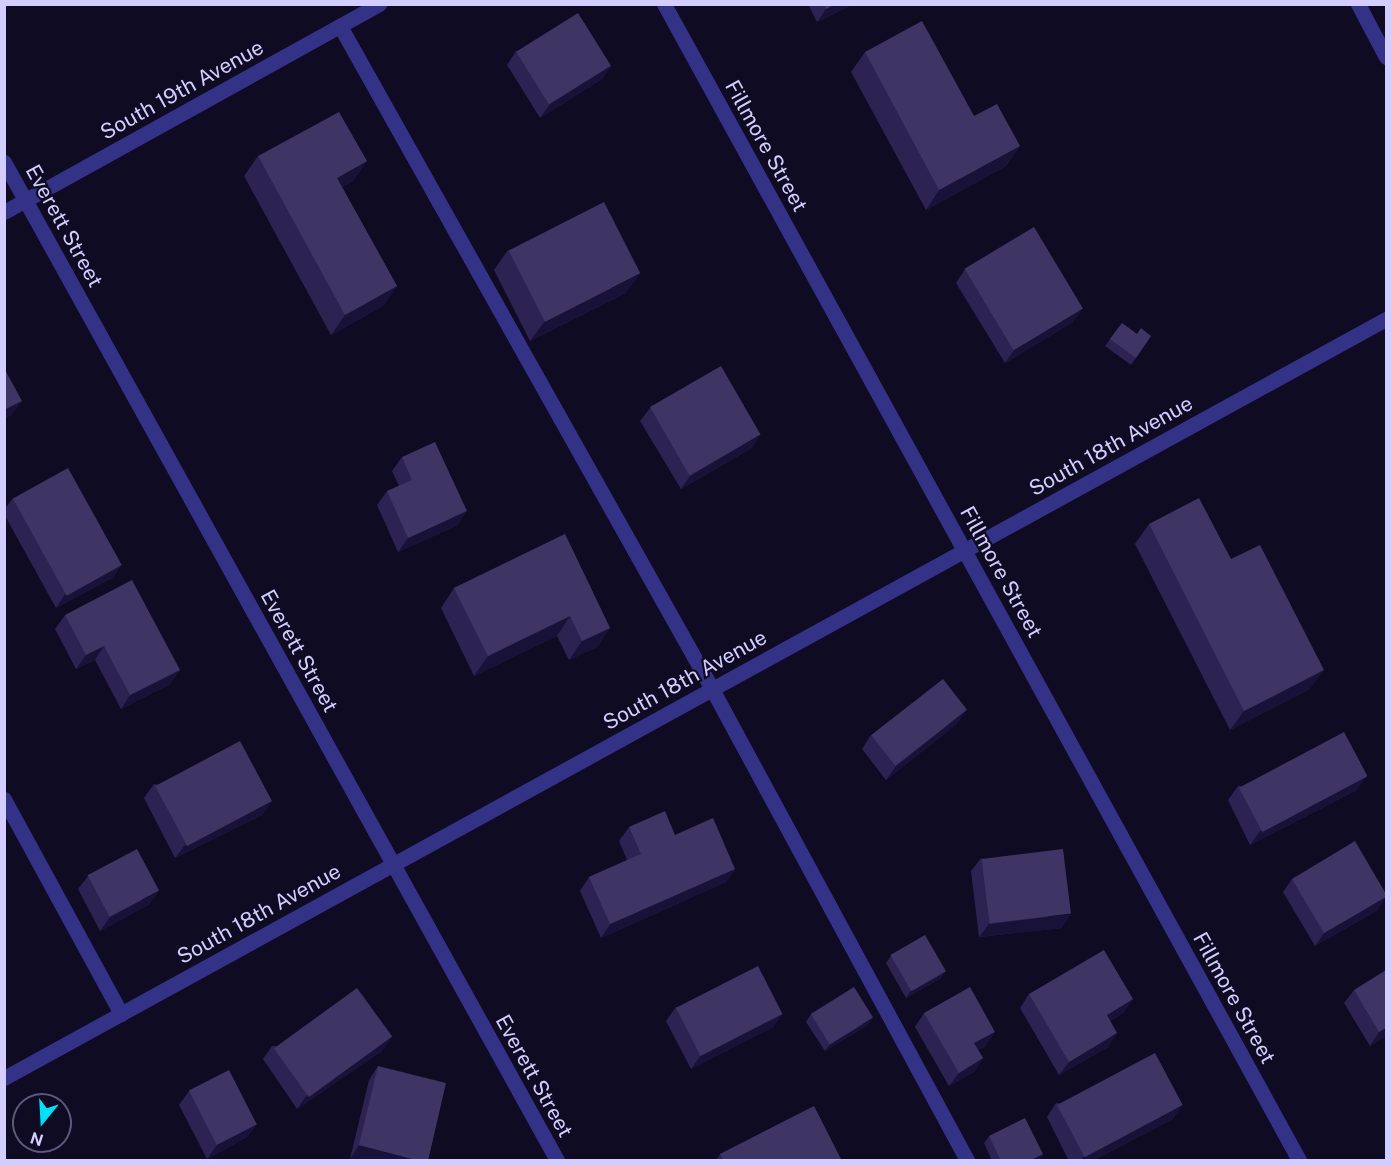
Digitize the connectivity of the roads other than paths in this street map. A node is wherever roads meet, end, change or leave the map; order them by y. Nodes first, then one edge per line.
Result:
1 (379, 4) edge
2 (664, 4) edge
3 (1358, 4) edge
4 (340, 26) junction
5 (1386, 57) edge
6 (4, 162) edge
7 (26, 200) junction
8 (4, 212) edge
9 (1386, 319) edge
10 (965, 550) junction
11 (712, 689) junction
12 (4, 799) edge
13 (393, 864) junction
14 (121, 1014) junction
15 (4, 1078) edge
16 (556, 1161) edge
17 (968, 1161) edge
18 (1299, 1161) edge

1 - 4 street, South 19th Avenue
2 - 10 street, Fillmore Street
3 - 5 street
4 - 7 street, South 19th Avenue
4 - 11 street
6 - 7 street, Everett Street
7 - 8 street, South 19th Avenue
7 - 13 street, Everett Street
9 - 10 street, South 18th Avenue
10 - 11 street, South 18th Avenue
10 - 18 street, Fillmore Street
11 - 13 street, South 18th Avenue
11 - 17 street
12 - 14 street
13 - 14 street, South 18th Avenue
13 - 16 street, Everett Street
14 - 15 street, South 18th Avenue

